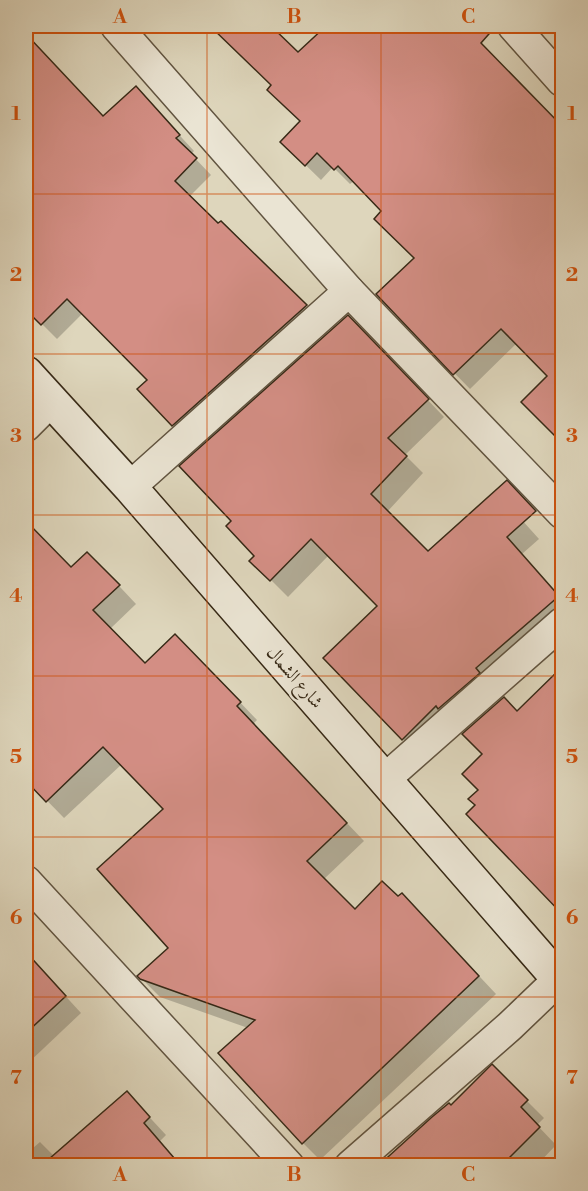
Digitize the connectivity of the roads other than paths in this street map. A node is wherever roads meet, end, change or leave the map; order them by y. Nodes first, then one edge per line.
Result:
1 (116, 26) edge
2 (513, 26) edge
3 (562, 81) edge
4 (349, 291) junction
5 (26, 372) edge
6 (51, 400) junction
7 (26, 426) edge
8 (130, 487) junction
9 (562, 513) edge
10 (562, 623) edge
11 (385, 779) junction
12 (26, 881) edge
13 (561, 981) edge
14 (290, 1166) edge
15 (350, 1166) edge

1 - 4 street
2 - 3 street
4 - 8 street
4 - 9 street
5 - 6 street, شارع الشمال
6 - 7 street
6 - 8 street, شارع الشمال
8 - 11 street, شارع الشمال
10 - 11 street
11 - 13 street, شارع الشمال
12 - 14 street
13 - 15 street

